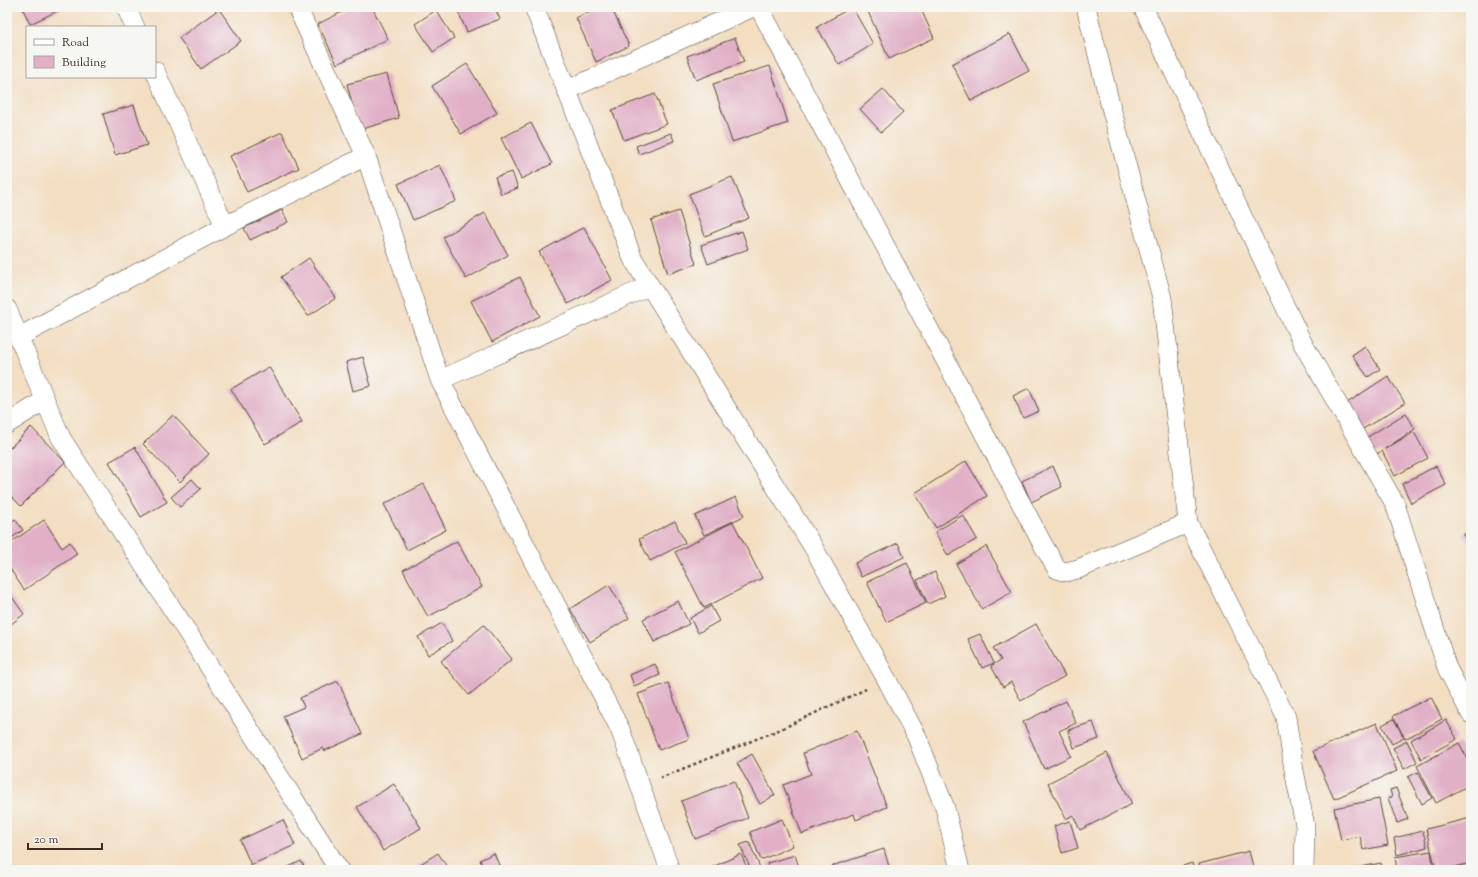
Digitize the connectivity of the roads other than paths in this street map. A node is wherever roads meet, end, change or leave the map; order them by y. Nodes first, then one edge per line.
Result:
1 (126, 7) edge
2 (297, 7) edge
3 (534, 7) edge
4 (753, 7) edge
5 (759, 7) edge
6 (1086, 7) edge
7 (1143, 7) edge
8 (135, 26) edge
9 (156, 73) edge
10 (567, 90) junction
11 (366, 156) junction
12 (225, 226) junction
13 (649, 286) junction
14 (7, 309) edge
15 (19, 337) junction
16 (440, 380) junction
17 (45, 400) junction
18 (7, 424) edge
19 (1188, 523) junction
20 (1471, 714) edge
21 (340, 870) edge
22 (670, 870) edge
23 (960, 870) edge
24 (1304, 870) edge

1 - 8 street
2 - 11 street
3 - 10 street
4 - 10 street
5 - 19 street
6 - 19 street
7 - 20 street
9 - 12 street
10 - 13 street
11 - 12 street
11 - 16 street
12 - 15 street
13 - 16 street
13 - 23 street
14 - 15 street
15 - 17 street
16 - 22 street
17 - 18 street
17 - 21 street
19 - 24 street

